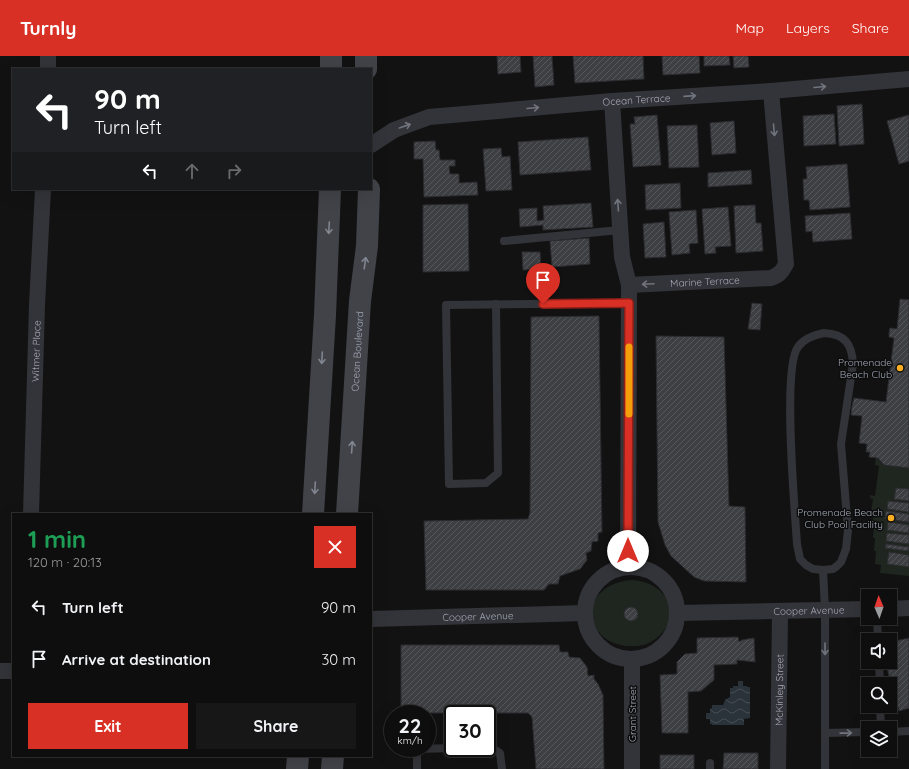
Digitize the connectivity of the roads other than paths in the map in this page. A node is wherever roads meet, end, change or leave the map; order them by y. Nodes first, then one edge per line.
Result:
1 (48, 56) edge
2 (331, 56) edge
3 (366, 56) edge
4 (48, 68) edge
5 (331, 68) edge
6 (366, 68) edge
7 (909, 79) edge
8 (772, 91) junction
9 (612, 101) junction
10 (372, 144) edge
11 (42, 190) edge
12 (330, 190) edge
13 (369, 190) edge
14 (620, 230) junction
15 (504, 241) dead end
16 (629, 285) junction
17 (629, 303) junction
18 (496, 304) junction
19 (31, 513) edge
20 (313, 513) edge
21 (347, 513) edge
22 (628, 567) junction
23 (823, 570) junction
24 (909, 608) edge
25 (861, 609) edge
26 (897, 609) edge
27 (825, 610) junction
28 (780, 612) junction
29 (585, 613) junction
30 (678, 613) junction
31 (372, 619) edge
32 (632, 660) junction
33 (0, 671) edge
34 (12, 671) edge
35 (909, 731) edge
36 (861, 732) edge
37 (897, 732) edge
38 (825, 733) junction
39 (444, 748) edge
40 (496, 750) edge
41 (298, 757) edge
42 (333, 757) edge
43 (297, 769) edge
44 (332, 769) edge
45 (417, 769) edge
46 (502, 769) edge
47 (632, 769) edge
48 (778, 769) edge
49 (825, 769) edge

1 - 4 street
2 - 5 main road
3 - 6 main road
8 -> 7 street, Ocean Terrace
9 -> 8 street, Ocean Terrace
8 -> 16 street, Marine Terrace
10 -> 9 street, Ocean Terrace
14 -> 9 street
11 - 19 street, Witmer Place
12 -> 20 main road
21 -> 13 main road, Ocean Boulevard
14 - 15 lane
14 - 16 street
16 - 17 street
17 - 18 lane
17 - 22 street
18 - 18 lane
22 - 29 street
22 - 30 street
23 - 23 lane
23 - 27 lane
24 - 26 street
25 - 27 street, Cooper Avenue
27 - 28 street, Cooper Avenue
27 -> 38 lane
28 - 30 street, Cooper Avenue
28 - 48 street, McKinley Street
29 - 31 street, Cooper Avenue
29 - 32 street
30 - 32 street
32 - 47 street, Grant Street
33 - 34 street
35 - 37 lane
38 -> 36 lane
38 - 49 lane
39 - 45 lane
40 - 46 lane
41 - 43 main road
42 - 44 main road

